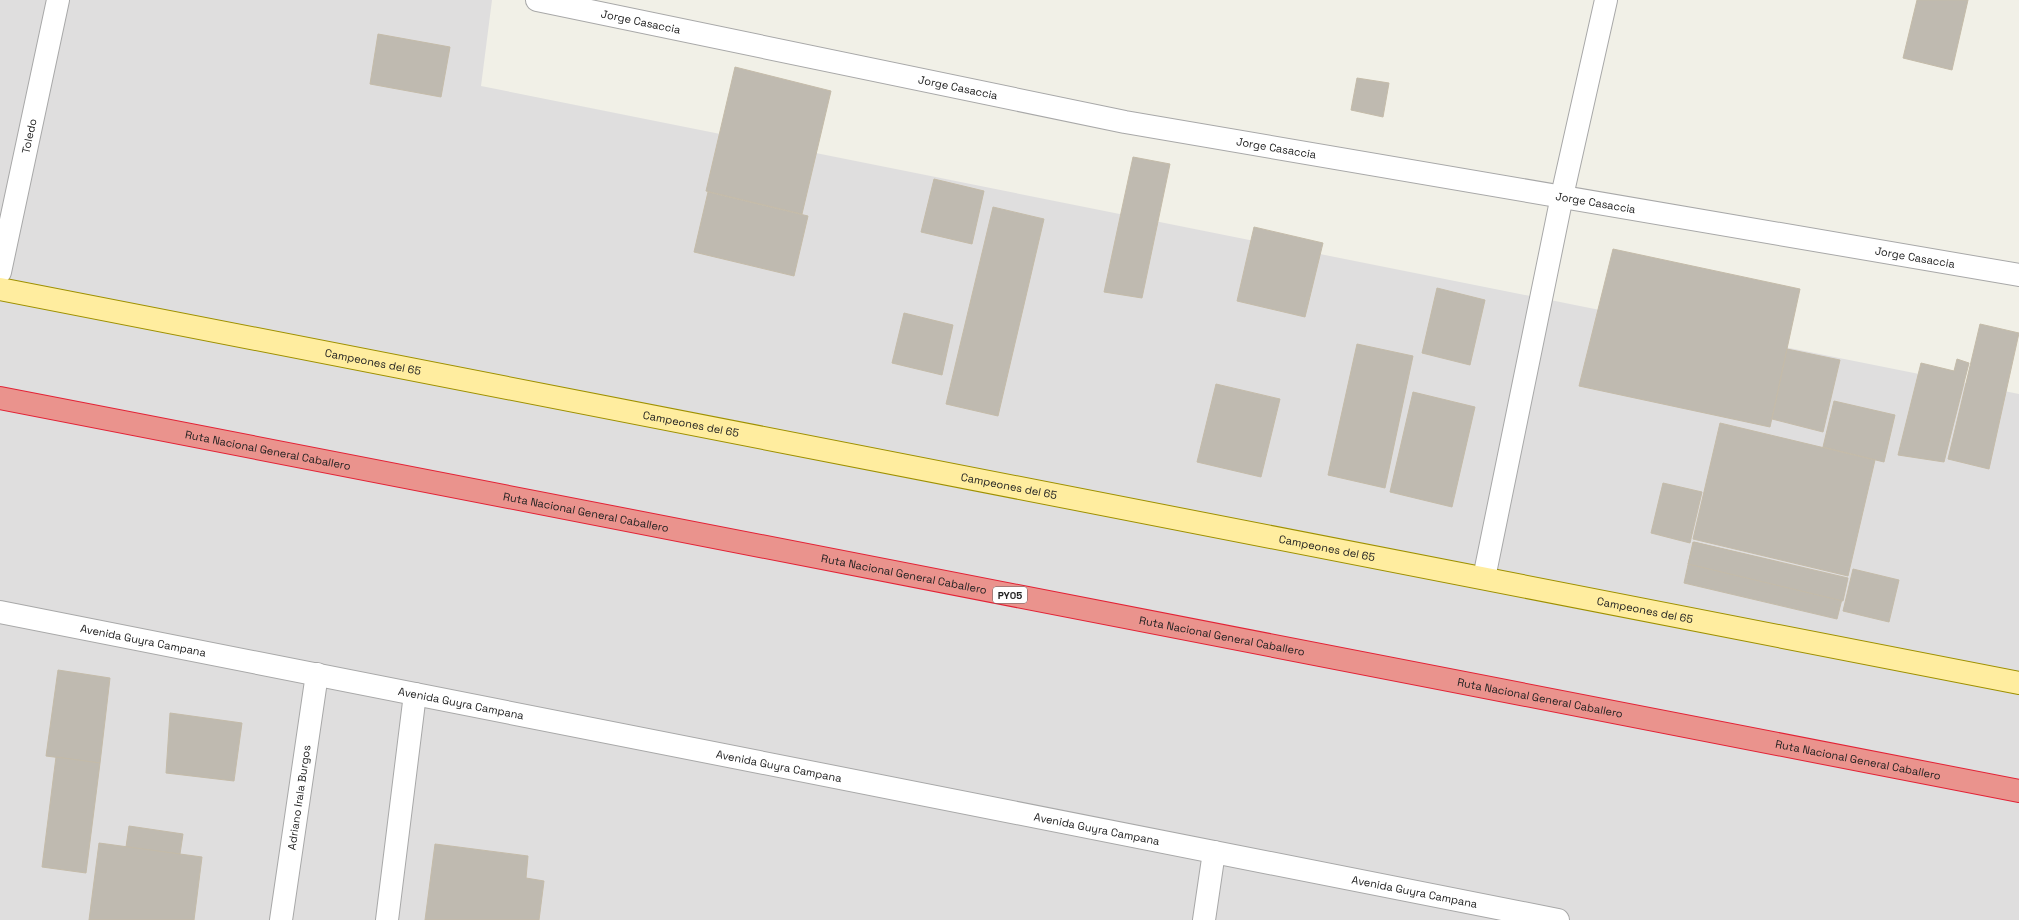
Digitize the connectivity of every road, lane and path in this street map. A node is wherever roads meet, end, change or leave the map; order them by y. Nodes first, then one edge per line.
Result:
1 (58, 0) edge
2 (536, 0) edge
3 (1606, 0) edge
4 (1562, 196) junction
5 (0, 272) edge
6 (2019, 275) edge
7 (0, 288) edge
8 (0, 398) edge
9 (1484, 578) junction
10 (0, 612) edge
11 (317, 674) junction
12 (2019, 683) edge
13 (414, 694) junction
14 (2019, 791) edge
15 (1214, 852) junction
16 (281, 920) edge
17 (387, 920) edge
18 (1204, 920) edge
19 (1558, 920) edge

1 - 5 street, Toledo
2 - 4 street, Jorge Casaccia
3 - 4 street
4 - 6 street, Jorge Casaccia
4 - 9 street
7 - 9 main road, Campeones del 65
8 - 14 highway, Ruta Nacional General Caballero / PY05
9 - 12 main road, Campeones del 65
10 - 11 street, Avenida Guyra Campana
11 - 13 street, Avenida Guyra Campana
11 - 16 street, Adriano Irala Burgos
13 - 15 street, Avenida Guyra Campana
13 - 17 street
15 - 18 street
15 - 19 street, Avenida Guyra Campana

